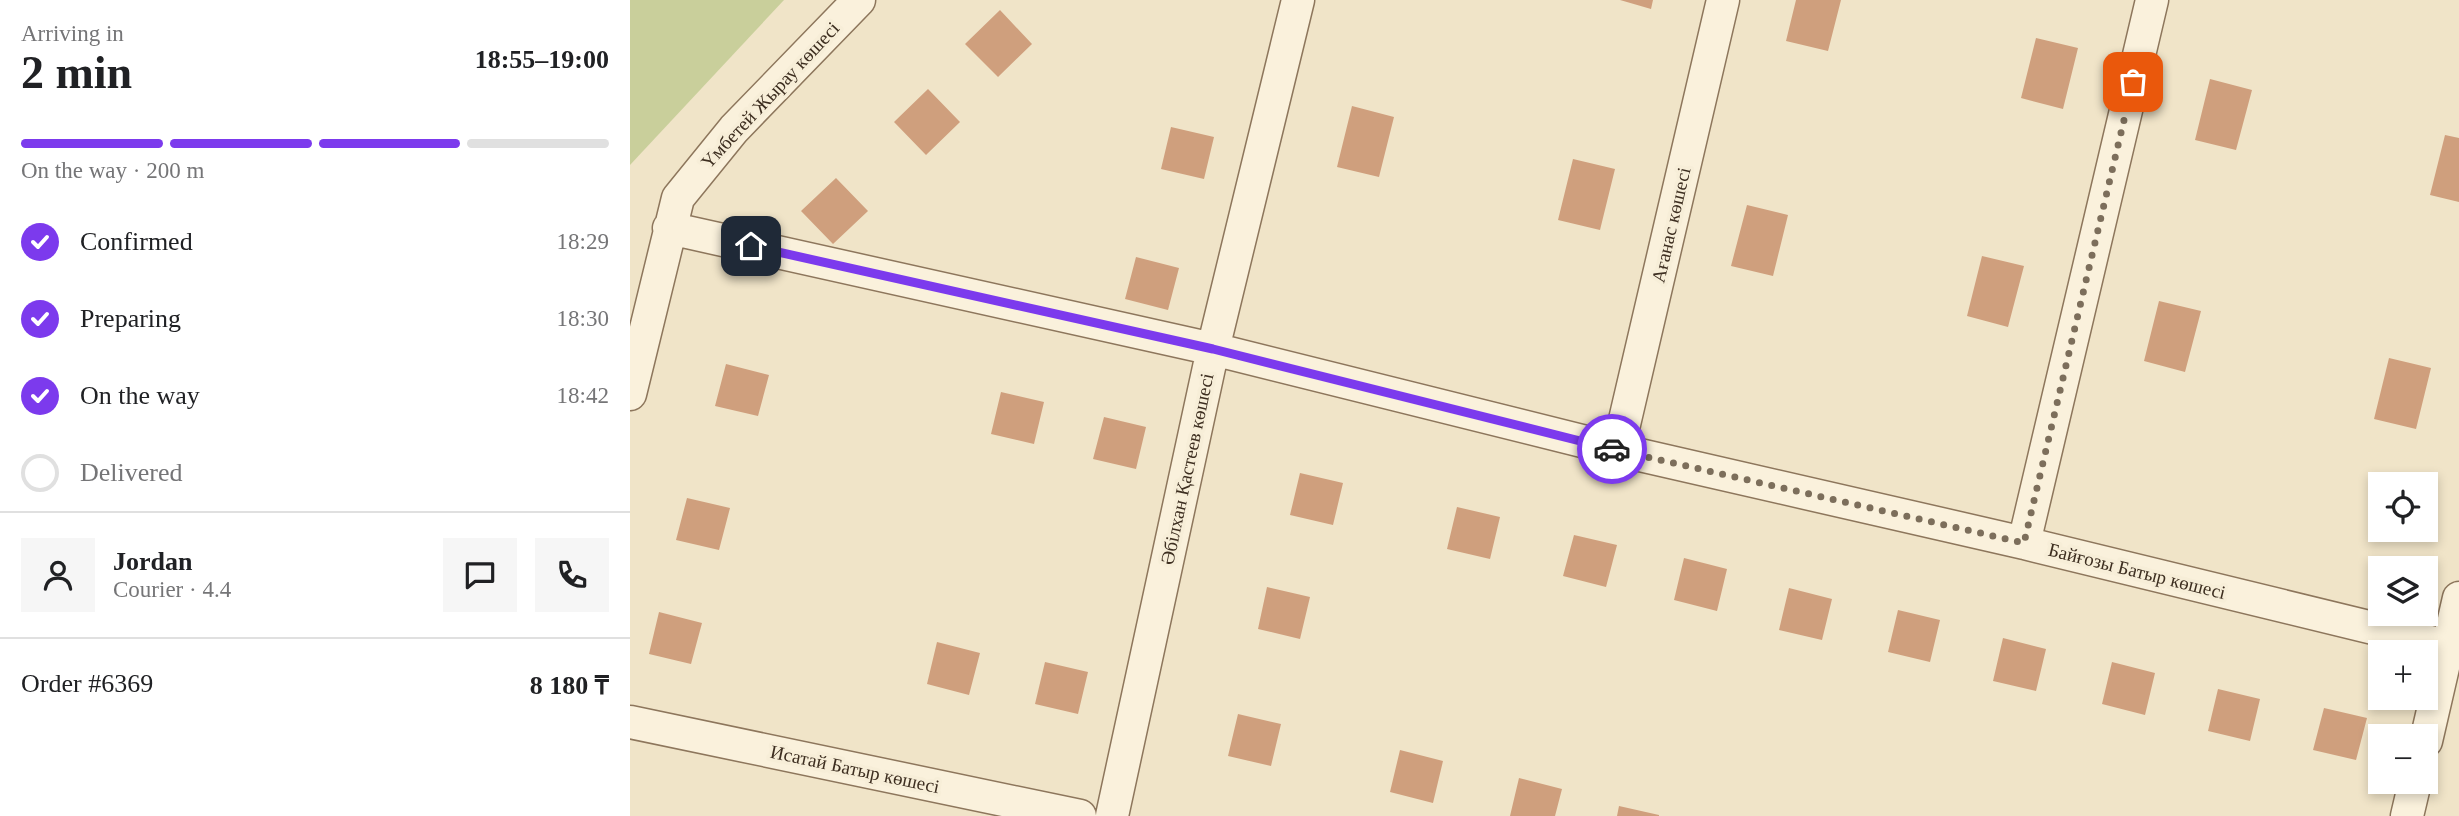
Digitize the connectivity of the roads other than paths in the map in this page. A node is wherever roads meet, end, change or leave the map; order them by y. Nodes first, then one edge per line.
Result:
1 (859, 0) edge
2 (1298, 0) edge
3 (1723, 0) edge
4 (2152, 0) edge
5 (669, 228) junction
6 (1213, 349) junction
7 (630, 394) edge
8 (1618, 450) junction
9 (2024, 543) junction
10 (2459, 598) edge
11 (2454, 648) edge
12 (630, 722) edge
13 (2431, 724) edge
14 (2413, 794) edge
15 (1080, 816) edge
16 (1112, 816) edge
17 (2407, 816) edge

1 - 5 street, Үмбетей Жырау көшесі
2 - 6 street, Әбілхан Қастеев көшесі
3 - 8 street, Ағанас көшесі
4 - 9 street
5 - 6 street, Байғозы Батыр көшесі
5 - 7 street, Үмбетей Жырау көшесі
6 - 8 street, Байғозы Батыр көшесі
6 - 16 street, Әбілхан Қастеев көшесі
8 - 9 street, Байғозы Батыр көшесі
9 - 11 street, Байғозы Батыр көшесі
10 - 11 street
11 - 13 street
12 - 15 street, Исатай Батыр көшесі
14 - 17 street

